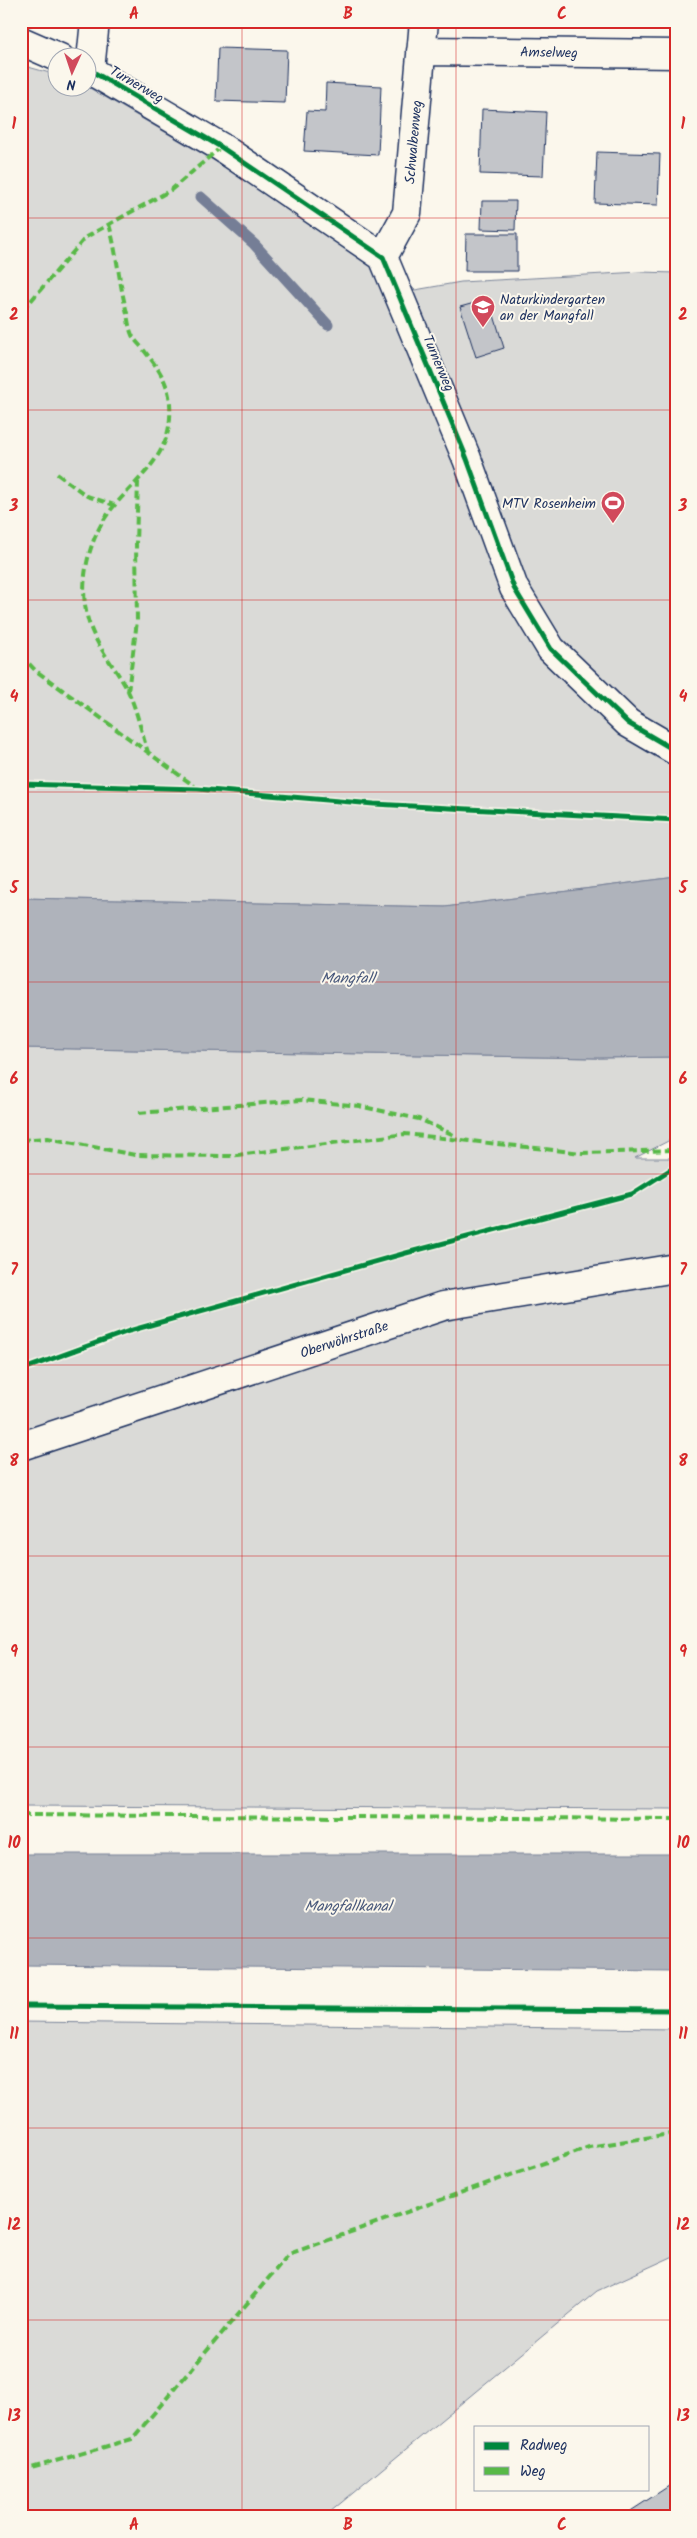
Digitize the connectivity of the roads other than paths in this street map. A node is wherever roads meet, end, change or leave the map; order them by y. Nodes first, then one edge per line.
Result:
1 (95, 21) edge
2 (424, 21) edge
3 (21, 41) edge
4 (92, 48) edge
5 (422, 51) junction
6 (48, 53) edge
7 (676, 54) edge
8 (98, 75) edge
9 (383, 257) junction
10 (676, 751) edge
11 (676, 1268) edge
12 (21, 1446) edge

1 - 4 street
2 - 5 street, Schwalbenweg
3 - 6 street
5 - 7 street, Amselweg
5 - 9 street, Schwalbenweg
8 - 9 street, Turnerweg
9 - 10 street, Turnerweg
11 - 12 street, Oberwöhrstraße

